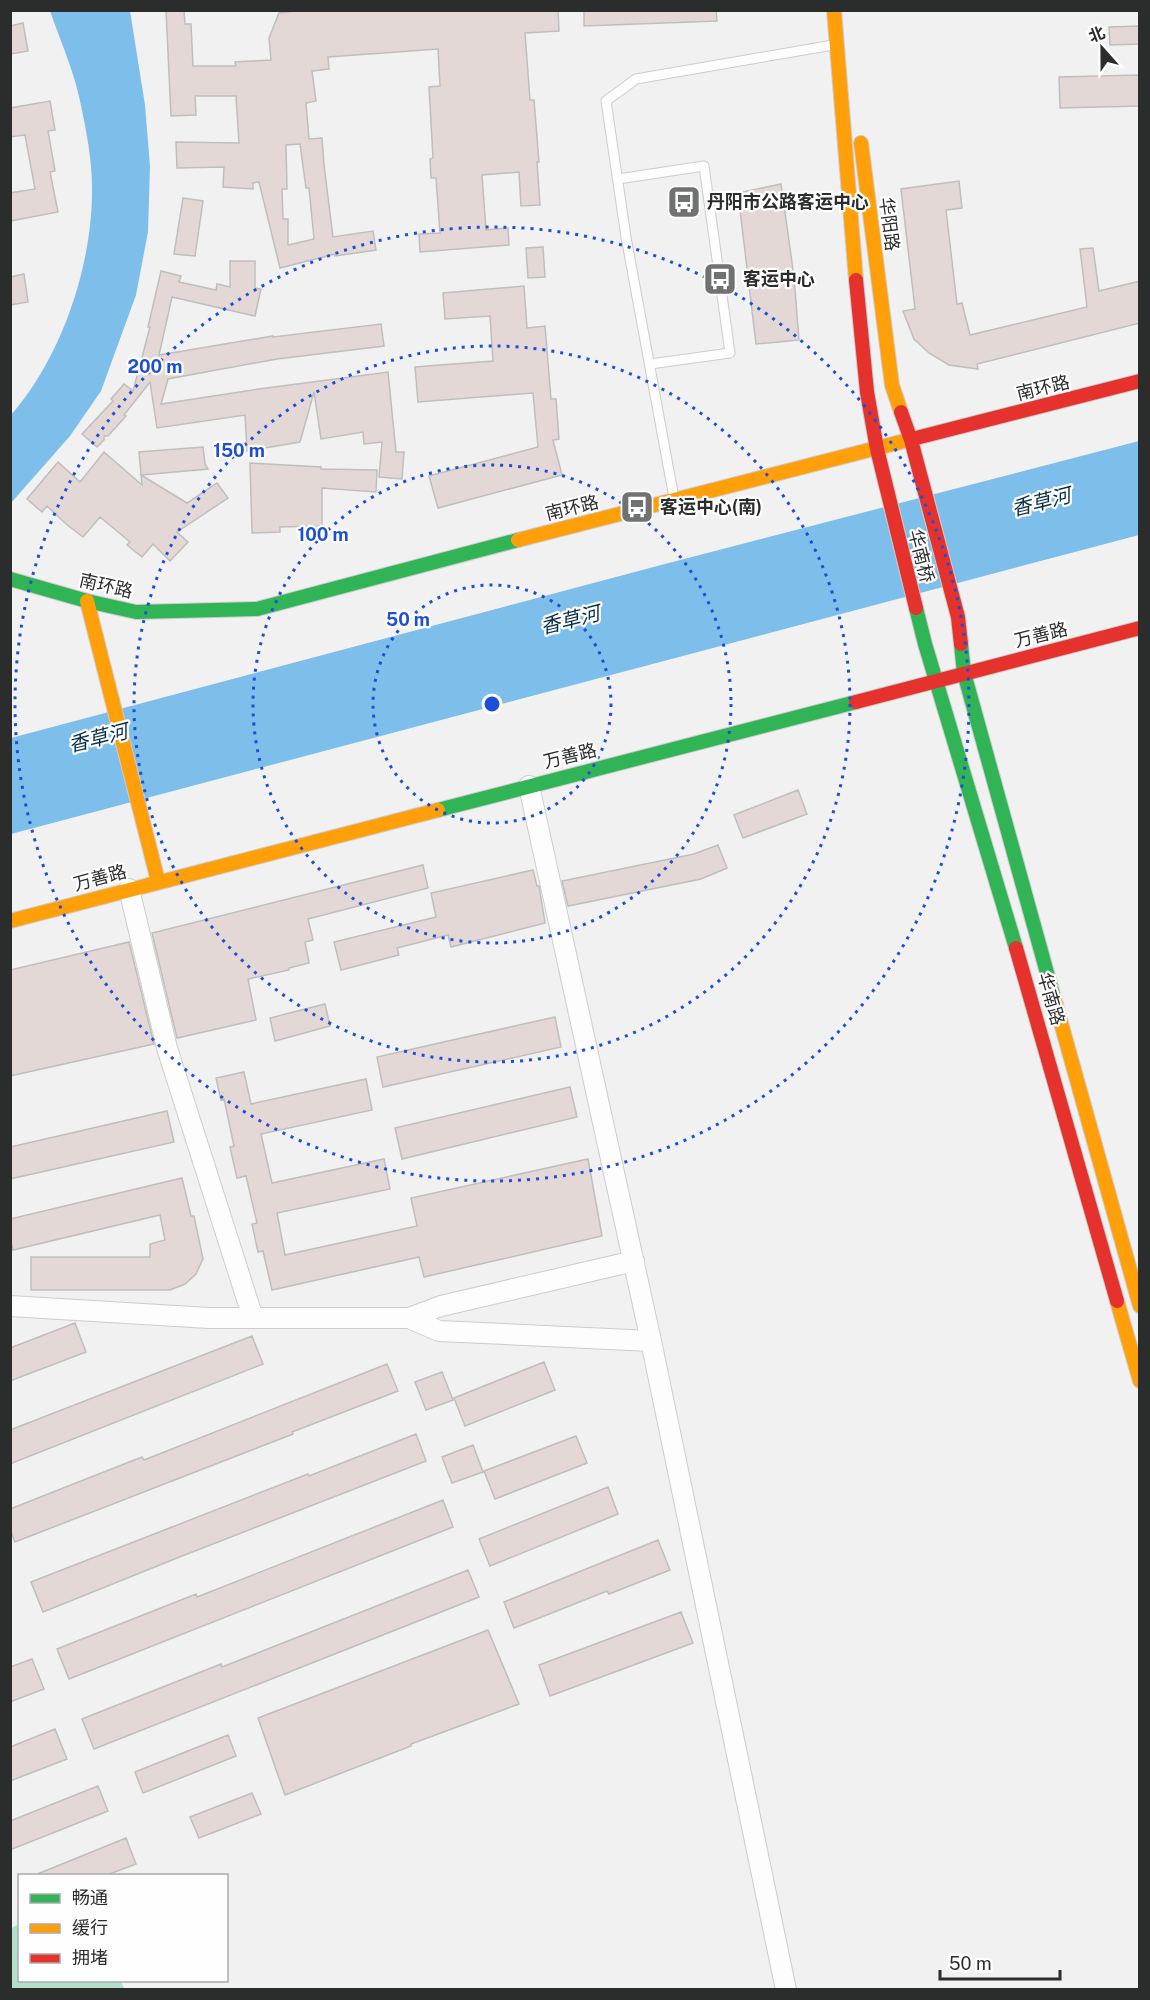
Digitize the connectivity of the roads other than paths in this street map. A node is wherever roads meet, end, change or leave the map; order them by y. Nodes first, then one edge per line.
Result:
1 (834, 10) edge
2 (846, 10) edge
3 (842, 43) junction
4 (855, 101) dead end
5 (858, 125) dead end
6 (618, 179) junction
7 (650, 364) junction
8 (1140, 381) edge
9 (911, 440) junction
10 (877, 449) junction
11 (675, 500) junction
12 (10, 579) edge
13 (87, 601) junction
14 (958, 617) joint
15 (1140, 628) edge
16 (921, 629) joint
17 (964, 673) junction
18 (936, 681) junction
19 (529, 786) junction
20 (158, 881) junction
21 (129, 889) junction
22 (10, 921) edge
23 (634, 1261) junction
24 (10, 1306) edge
25 (1140, 1306) edge
26 (253, 1318) junction
27 (409, 1318) junction
28 (651, 1341) junction
29 (1140, 1381) edge
30 (786, 1989) edge

1 - 3 main road
2 - 3 main road
3 - 4 main road
3 - 6 lane
3 - 10 main road
5 - 9 main road, 华阳路
6 - 7 lane
6 - 7 lane
7 - 11 lane
8 - 9 main road, 南环路
9 - 10 main road, 南环路
9 - 14 main road, 华南桥
10 - 11 main road, 南环路
10 - 16 main road, 华南桥
11 - 13 main road, 南环路
12 - 13 main road, 南环路
13 - 20 main road
14 - 17 main road, 华南路
15 - 17 main road, 万善路
16 - 18 main road, 华南路
17 - 18 main road, 万善路
17 - 25 main road, 华南路
18 - 19 main road, 万善路
18 - 29 main road, 华南路
19 - 20 main road, 万善路
19 - 23 street
20 - 21 main road, 万善路
21 - 22 main road, 万善路
21 - 26 street
23 - 27 street
23 - 28 street
24 - 26 street
26 - 27 street
27 - 28 street
28 - 30 street

